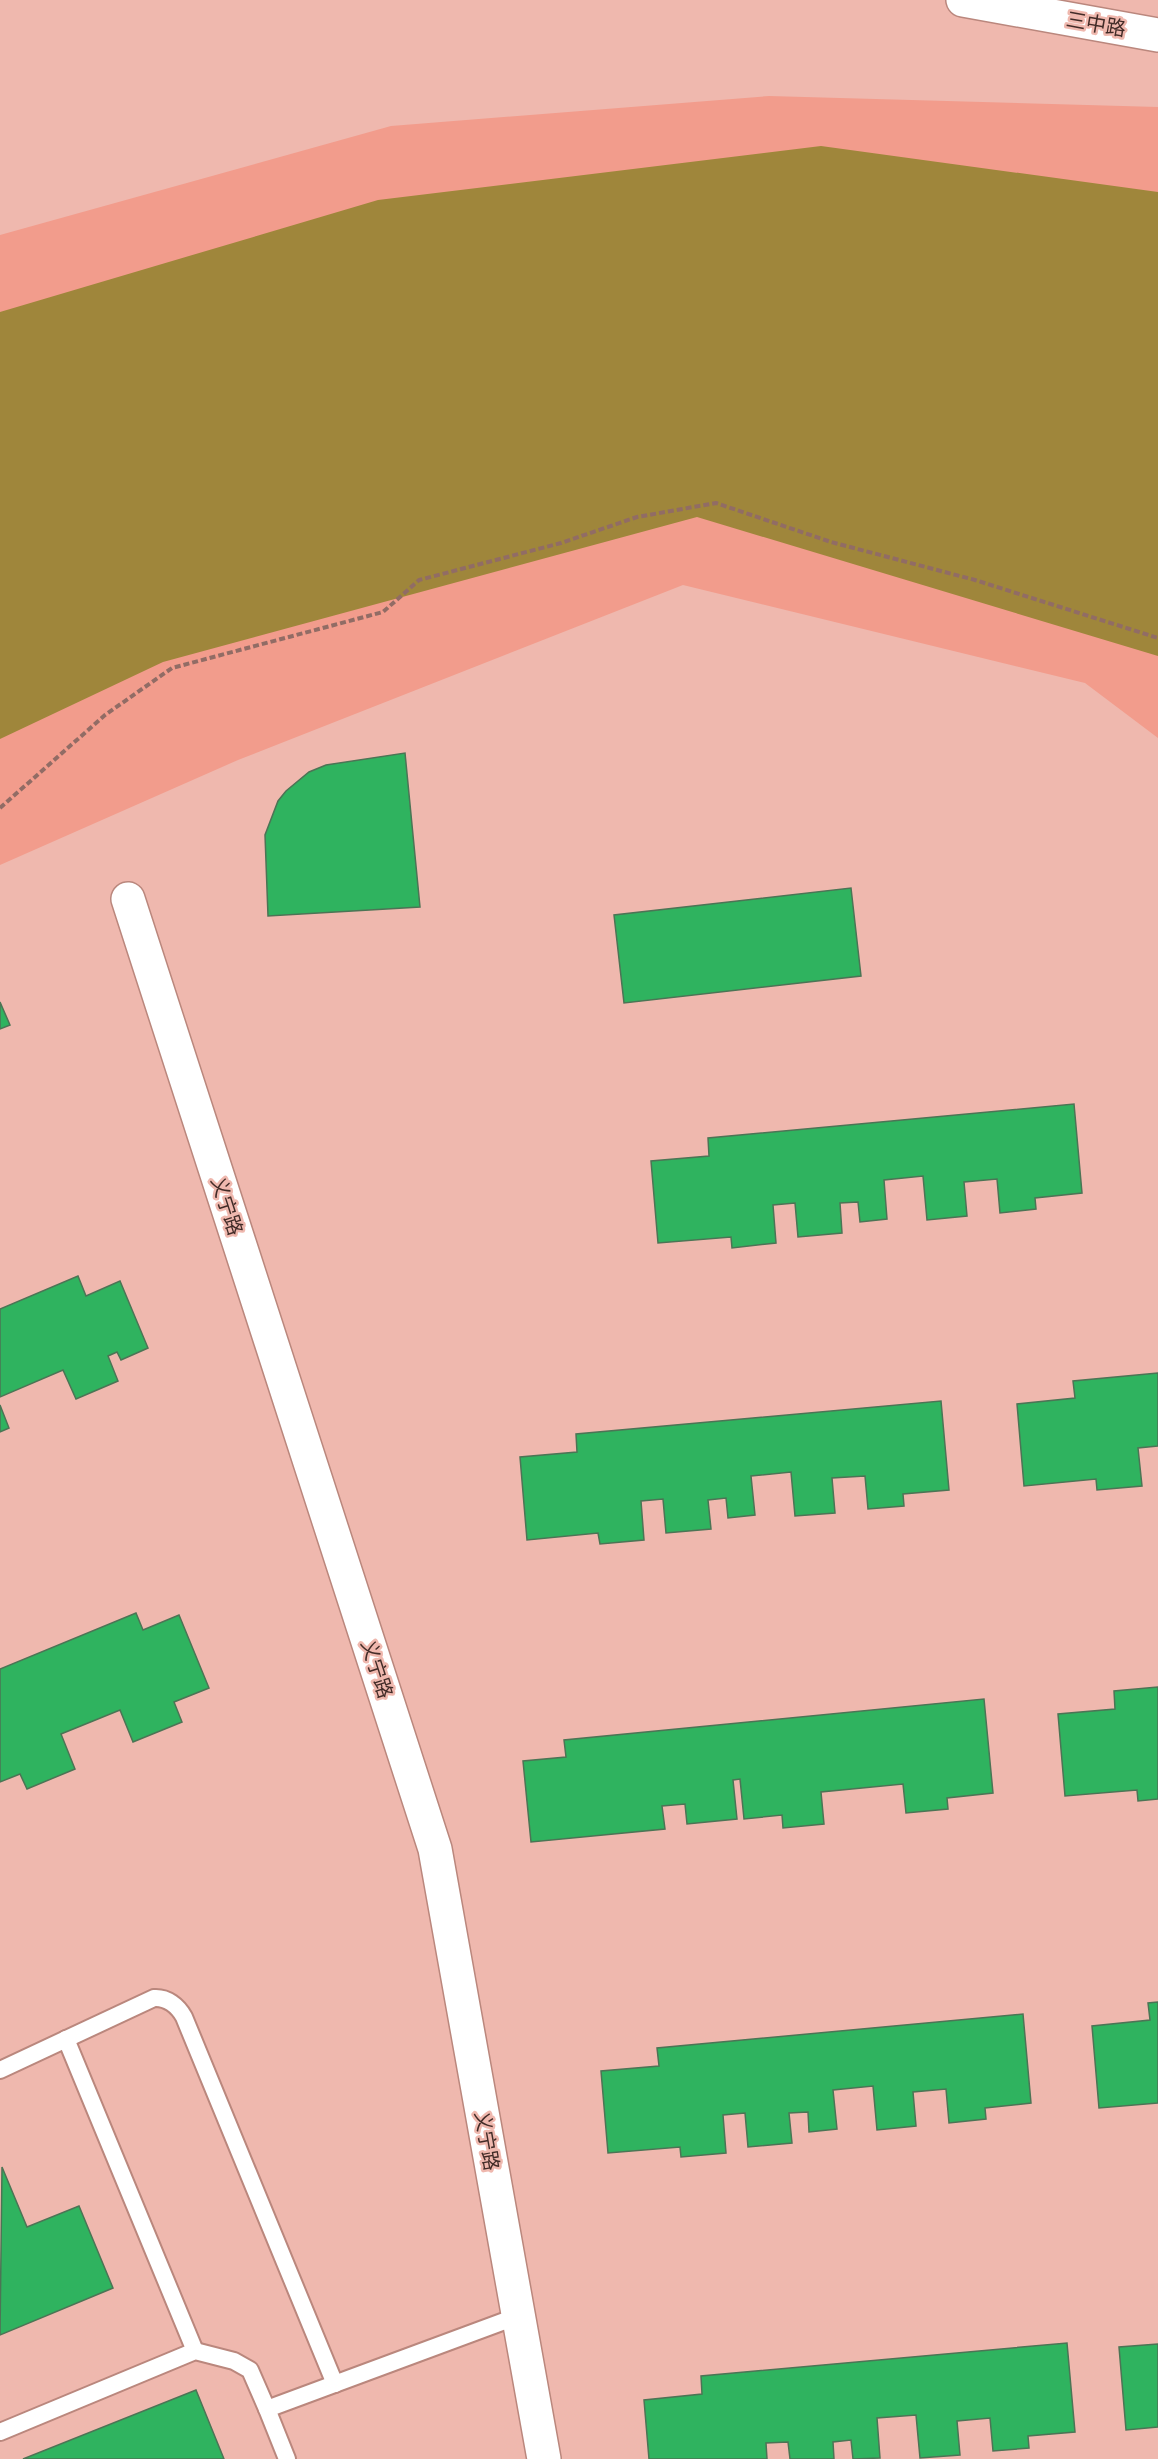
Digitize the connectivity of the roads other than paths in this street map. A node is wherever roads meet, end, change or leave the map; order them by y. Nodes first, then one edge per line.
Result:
1 (963, 0) edge
2 (1158, 36) edge
3 (128, 898) dead end
4 (66, 2039) junction
5 (0, 2070) edge
6 (518, 2316) junction
7 (195, 2351) junction
8 (335, 2384) junction
9 (267, 2409) junction
10 (0, 2432) edge
11 (287, 2459) edge
12 (544, 2459) edge

1 - 2 street, 三中路
3 - 6 street, 义宁路
4 - 5 lane
4 - 7 lane
4 - 8 lane
6 - 8 lane
6 - 12 street, 义宁路
7 - 9 lane
7 - 10 lane
8 - 9 lane
9 - 11 lane

